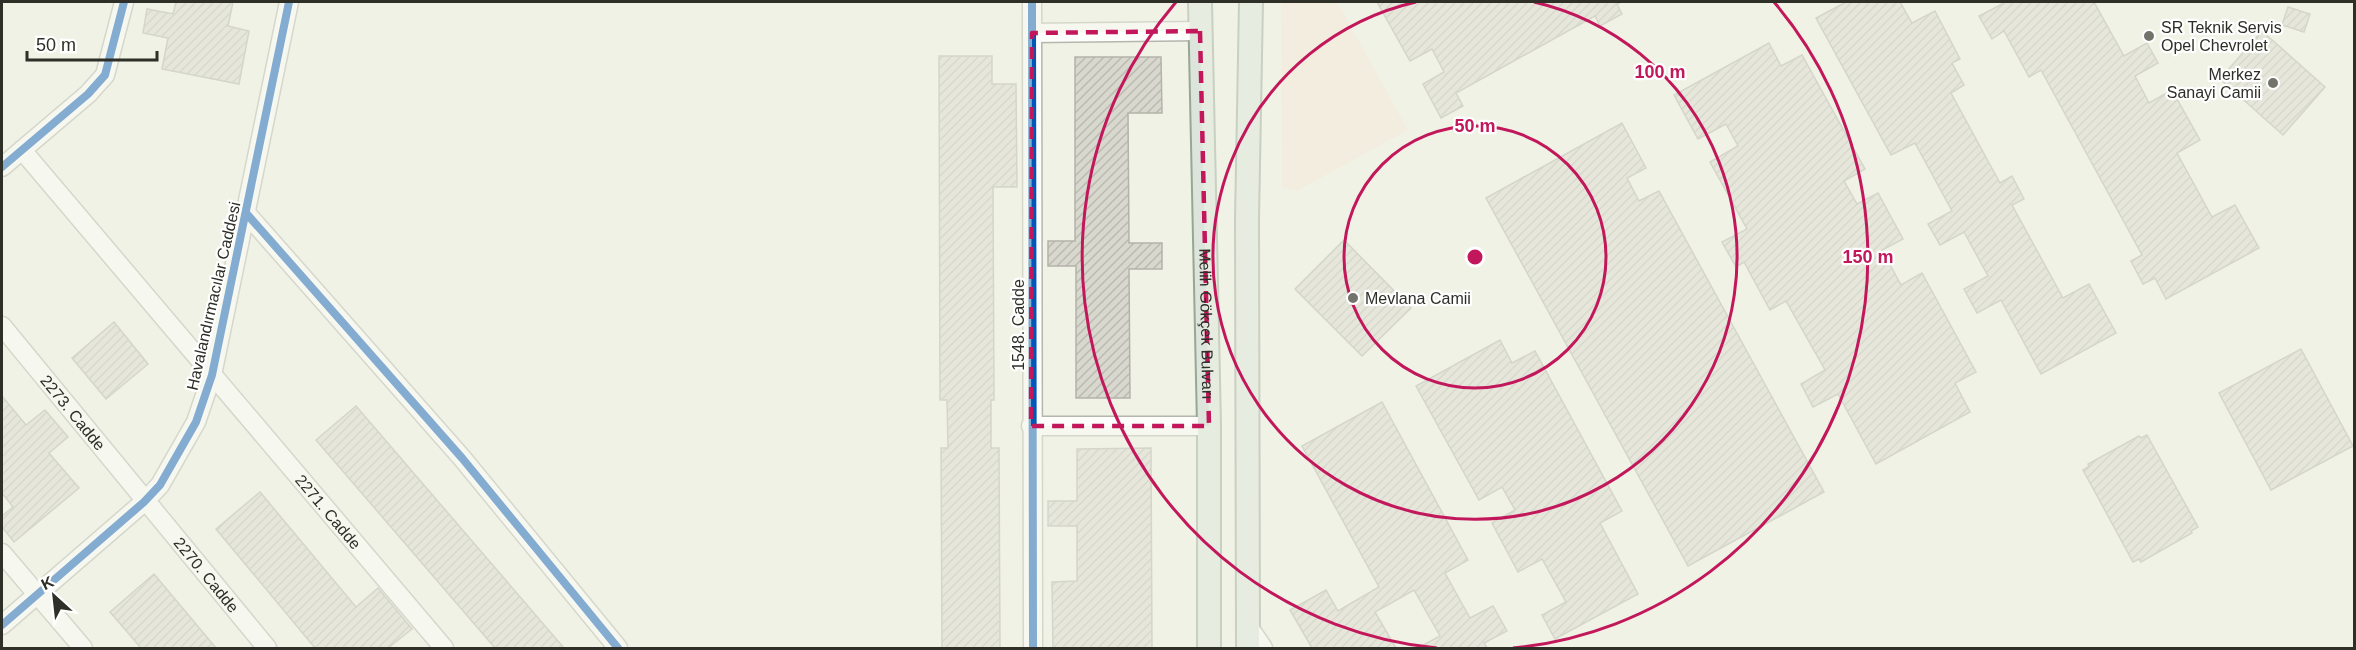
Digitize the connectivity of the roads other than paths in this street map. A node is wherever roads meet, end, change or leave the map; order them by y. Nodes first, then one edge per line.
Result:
1 (124, 2) edge
2 (290, 2) edge
3 (1032, 2) edge
4 (1200, 2) edge
5 (1251, 2) edge
6 (1200, 32) junction
7 (1032, 33) junction
8 (22, 150) junction
9 (2, 167) edge
10 (246, 213) junction
11 (2, 326) edge
12 (212, 375) junction
13 (1031, 426) junction
14 (1209, 426) junction
15 (144, 502) junction
16 (2, 553) edge
17 (37, 594) junction
18 (2, 624) edge
19 (1248, 626) junction
20 (82, 648) edge
21 (267, 648) edge
22 (444, 648) edge
23 (618, 648) edge
24 (1033, 648) edge
25 (1209, 648) edge
26 (1248, 648) edge
27 (1263, 648) edge

1 - 8 street
2 - 10 street, Havalandırmacılar Caddesi
3 - 7 street, 1548. Cadde
4 - 6 main road, Melih Gökçek Bulvarı
5 - 19 main road
6 - 7 street
6 - 14 main road, Melih Gökçek Bulvarı
7 - 13 street, 1548. Cadde
8 - 9 street
8 - 12 street, 2271. Cadde
10 - 12 street, Havalandırmacılar Caddesi
10 - 23 street
11 - 15 street, 2273. Cadde
12 - 15 street, Havalandırmacılar Caddesi
12 - 22 street, 2271. Cadde
13 - 14 street
13 - 24 street, 1548. Cadde
14 - 25 main road, Melih Gökçek Bulvarı
15 - 17 street, Havalandırmacılar Caddesi
15 - 21 street, 2270. Cadde
16 - 17 street
17 - 18 street, Havalandırmacılar Caddesi
17 - 20 street
19 - 26 main road
19 - 27 street

